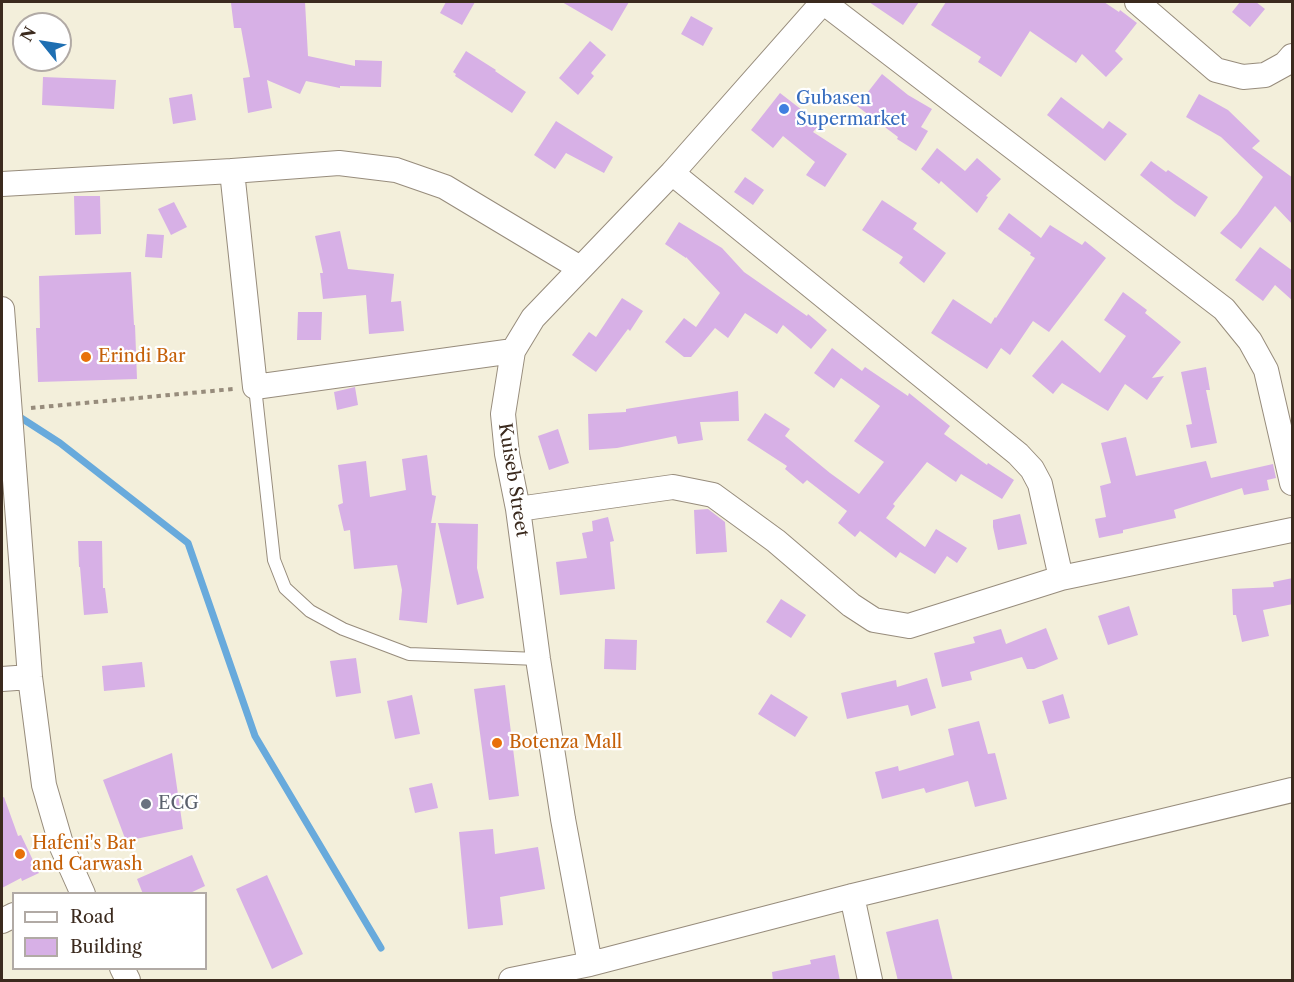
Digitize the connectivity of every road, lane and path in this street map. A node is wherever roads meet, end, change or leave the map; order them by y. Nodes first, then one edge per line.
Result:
1 (823, 2) edge
2 (1137, 2) edge
3 (1293, 56) edge
4 (232, 171) junction
5 (672, 173) junction
6 (2, 184) edge
7 (580, 268) junction
8 (2, 309) edge
9 (513, 351) junction
10 (255, 387) junction
11 (9, 410) junction
12 (1293, 483) edge
13 (518, 509) junction
14 (1293, 530) edge
15 (1061, 578) junction
16 (538, 659) junction
17 (30, 676) junction
18 (2, 679) edge
19 (1293, 790) edge
20 (75, 891) edge
21 (852, 896) junction
22 (590, 964) junction
23 (512, 981) edge
24 (870, 981) edge

1 - 5 street, Kuiseb Street
1 - 12 street
2 - 3 street
4 - 6 street
4 - 7 street
4 - 10 street
5 - 7 street, Kuiseb Street
5 - 15 street
7 - 9 street, Kuiseb Street
8 - 11 street
9 - 10 street
9 - 13 street, Kuiseb Street
10 - 11 path
10 - 16 lane
11 - 17 street
13 - 15 street
13 - 16 street, Kuiseb Street
14 - 15 street
16 - 22 street, Kuiseb Street
17 - 18 street
17 - 20 street
19 - 21 street
21 - 22 street
21 - 24 street
22 - 23 street

